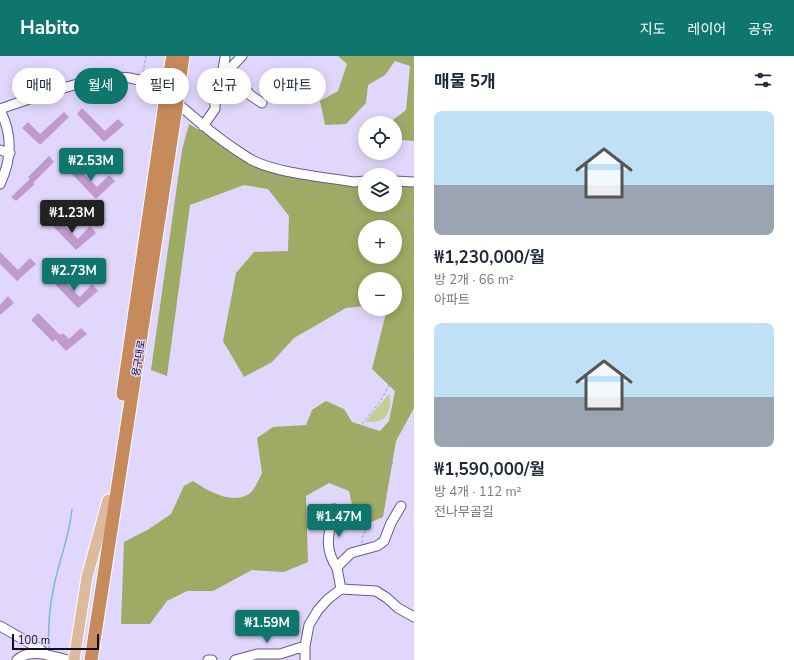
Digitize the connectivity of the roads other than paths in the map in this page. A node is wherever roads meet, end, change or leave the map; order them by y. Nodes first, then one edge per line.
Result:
1 (172, 56) edge
2 (183, 56) edge
3 (242, 56) edge
4 (225, 58) dead end
5 (172, 68) edge
6 (179, 68) edge
7 (224, 68) edge
8 (230, 68) edge
9 (171, 104) edge
10 (215, 104) edge
11 (0, 110) edge
12 (203, 126) junction
13 (0, 150) edge
14 (10, 153) junction
15 (402, 181) edge
16 (358, 182) edge
17 (414, 182) edge
18 (0, 184) edge
19 (112, 500) junction
20 (401, 506) dead end
21 (334, 509) dead end
22 (338, 568) junction
23 (341, 589) junction
24 (414, 617) edge
25 (0, 626) edge
26 (305, 646) junction
27 (45, 654) junction
28 (17, 660) edge
29 (68, 660) edge
30 (74, 660) edge
31 (83, 660) edge
32 (91, 660) edge
33 (100, 660) edge
34 (208, 660) edge
35 (212, 660) edge
36 (236, 660) edge
37 (305, 660) edge

1 - 5 highway, 용구대로
2 - 6 highway, 용구대로
3 - 8 street
4 - 7 street
9 - 19 highway, 용구대로, bridge
10 - 12 street
11 - 12 street
11 - 14 street
12 - 16 street
13 - 14 street
14 - 18 street
15 - 17 street
19 - 30 main road
19 - 31 highway, 용구대로
19 - 32 highway, 용구대로
19 - 33 highway
20 - 22 street
21 - 22 street
22 - 23 street
23 - 24 street
23 - 26 street
25 - 27 street
26 - 36 street
26 - 37 street
27 - 28 street
27 - 29 street
34 - 35 street

